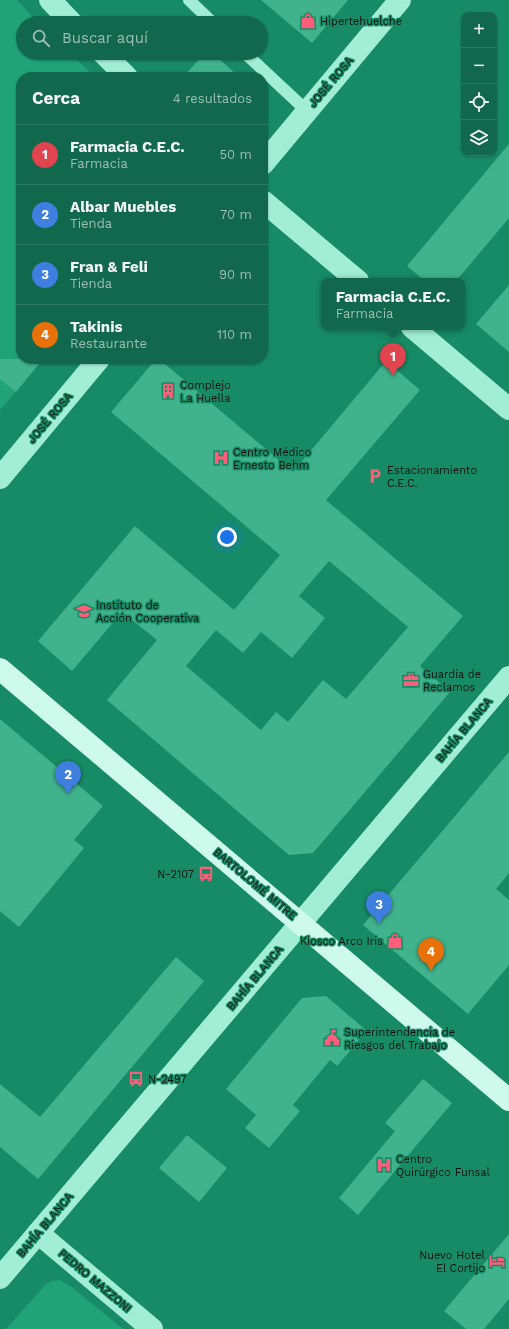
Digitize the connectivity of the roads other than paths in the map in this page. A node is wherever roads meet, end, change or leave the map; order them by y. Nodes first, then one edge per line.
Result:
1 (50, 0) edge
2 (189, 0) edge
3 (400, 0) edge
4 (65, 16) edge
5 (206, 16) edge
6 (110, 60) edge
7 (252, 60) edge
8 (123, 72) edge
9 (265, 72) edge
10 (268, 75) edge
11 (307, 111) junction
12 (268, 158) edge
13 (268, 205) edge
14 (354, 278) edge
15 (416, 330) edge
16 (96, 364) edge
17 (509, 409) edge
18 (0, 478) edge
19 (0, 669) edge
20 (509, 677) edge
21 (300, 923) junction
22 (509, 1100) edge
23 (38, 1233) junction
24 (2, 1273) edge
25 (152, 1329) edge

1 - 4 street
2 - 5 lane
3 - 11 street, JOSÉ ROSA
6 - 8 street
7 - 9 lane
10 - 11 lane
11 - 12 street, JOSÉ ROSA
13 - 14 street
15 - 17 street
16 - 18 street, JOSÉ ROSA
19 - 21 main road, BARTOLOMÉ MITRE
20 - 21 street, BAHÍA BLANCA
21 - 22 main road, BARTOLOMÉ MITRE
21 - 23 street, BAHÍA BLANCA
23 - 24 street, BAHÍA BLANCA
23 - 25 street, PEDRO MAZZONI

